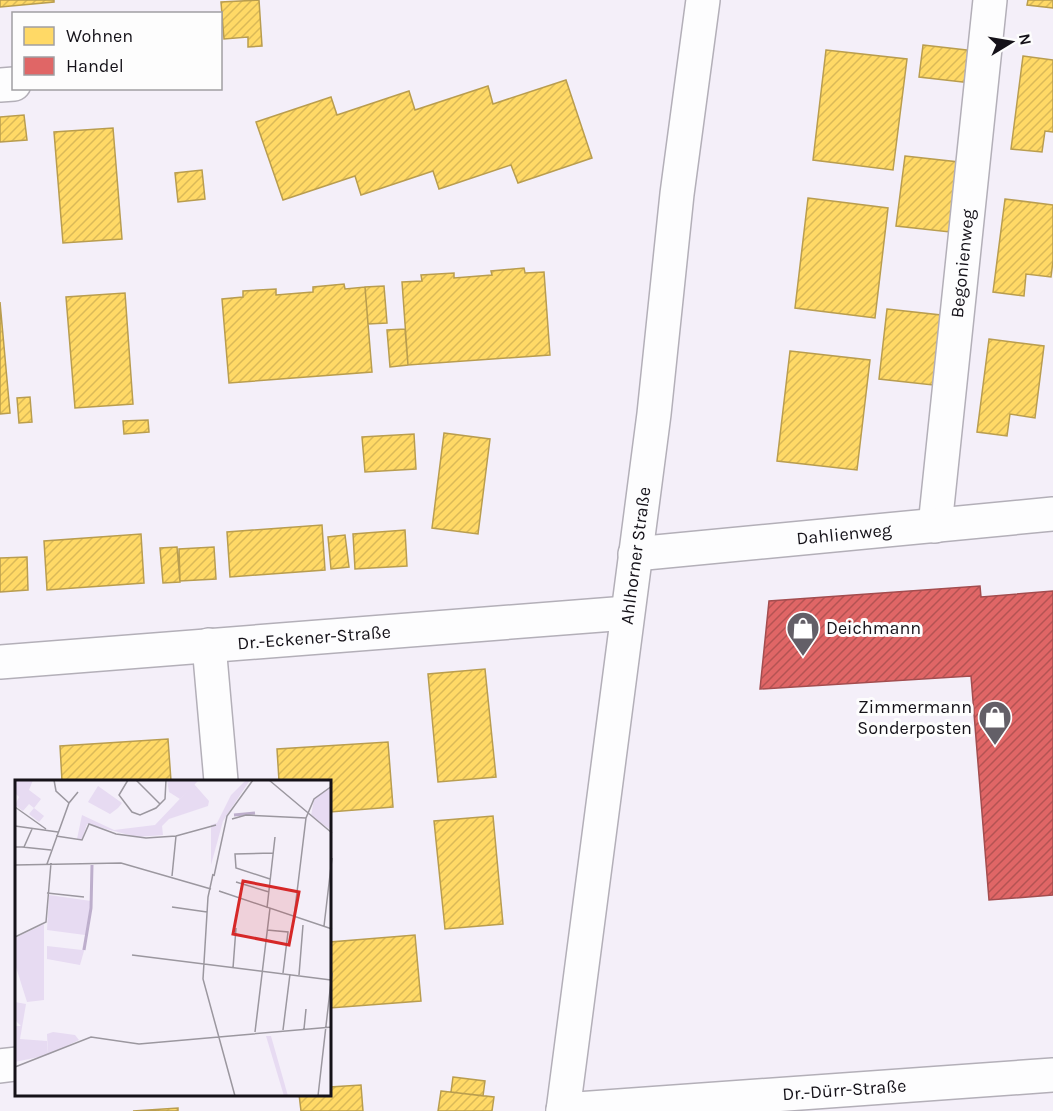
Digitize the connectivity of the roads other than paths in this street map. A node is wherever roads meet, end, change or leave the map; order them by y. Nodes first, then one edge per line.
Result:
1 (703, 0) edge
2 (990, 0) edge
3 (1053, 514) edge
4 (934, 526) junction
5 (635, 554) junction
6 (627, 613) junction
7 (209, 645) junction
8 (0, 662) edge
9 (221, 780) edge
10 (15, 1064) edge
11 (0, 1066) edge
12 (1053, 1075) edge
13 (563, 1111) edge

1 - 5 street, Ahlhorner Straße
2 - 4 street, Begonienweg
3 - 4 street, Dahlienweg
4 - 5 street, Dahlienweg
5 - 6 street, Ahlhorner Straße
6 - 7 street, Dr.-Eckener-Straße
6 - 13 street, Ahlhorner Straße
7 - 8 street, Dr.-Eckener-Straße
7 - 9 street
10 - 11 street
12 - 13 street, Dr.-Dürr-Straße

